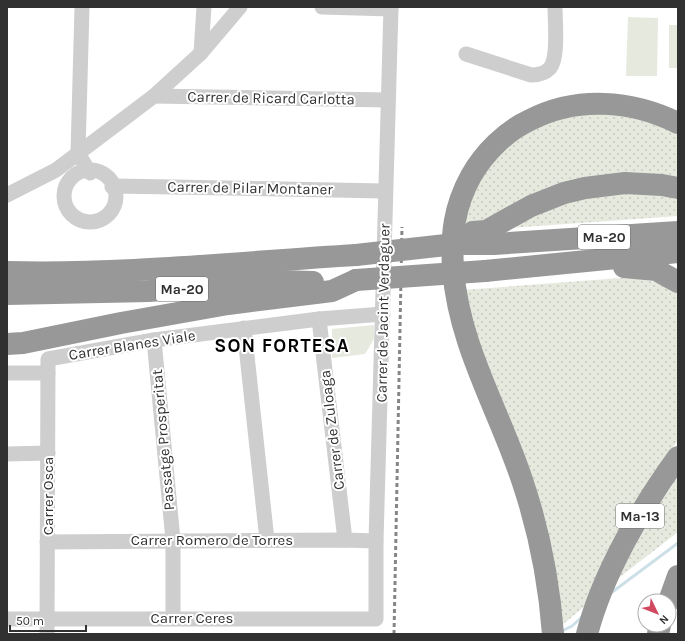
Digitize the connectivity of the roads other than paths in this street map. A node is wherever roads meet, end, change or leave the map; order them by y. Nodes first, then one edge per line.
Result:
1 (82, 7) edge
2 (204, 7) edge
3 (240, 7) edge
4 (322, 7) edge
5 (555, 7) edge
6 (391, 8) edge
7 (201, 53) junction
8 (466, 54) dead end
9 (154, 96) junction
10 (388, 100) junction
11 (678, 123) edge
12 (78, 153) junction
13 (89, 171) junction
14 (113, 186) junction
15 (678, 188) edge
16 (385, 191) junction
17 (7, 195) edge
18 (678, 232) edge
19 (496, 234) junction
20 (678, 252) edge
21 (598, 260) junction
22 (8, 272) edge
23 (356, 280) junction
24 (678, 282) edge
25 (8, 294) edge
26 (384, 314) junction
27 (319, 319) junction
28 (244, 328) junction
29 (154, 340) junction
30 (12, 345) edge
31 (48, 366) junction
32 (7, 373) edge
33 (48, 453) junction
34 (7, 454) edge
35 (678, 457) edge
36 (173, 540) junction
37 (267, 540) junction
38 (345, 540) junction
39 (376, 541) junction
40 (47, 542) junction
41 (678, 576) edge
42 (672, 593) edge
43 (47, 618) junction
44 (173, 618) junction
45 (7, 619) edge
46 (376, 619) joint
47 (552, 630) edge
48 (587, 632) edge
49 (47, 634) edge

1 - 12 street
2 - 7 street
3 - 7 street
4 - 6 street
5 - 8 street
6 - 10 street, Carrer de Jacint Verdaguer
7 - 9 street
9 - 10 street, Carrer de Ricard Carlotta
9 - 12 street
10 - 16 street, Carrer de Jacint Verdaguer
11 - 47 highway
12 - 13 street
12 - 17 street
13 - 14 street
13 - 14 street
14 - 16 street, Carrer de Pilar Montaner
15 - 19 highway
16 - 26 street, Carrer de Jacint Verdaguer
18 - 19 highway, Ma-20
19 - 22 highway, Ma-20, bridge
20 - 21 highway, Ma-20
21 - 23 highway, Ma-20, bridge
21 - 24 highway
23 - 25 highway, Ma-20
23 - 30 highway
26 - 27 street, Carrer Blanes Viale
26 - 39 street, Carrer de Jacint Verdaguer
27 - 28 street, Carrer Blanes Viale
27 - 38 street, Carrer de Zuloaga
28 - 29 street, Carrer Blanes Viale
28 - 37 street
29 - 31 street, Carrer Blanes Viale
29 - 36 street, Passatge Prosperitat
31 - 32 street, Carrer Blanes Viale
31 - 33 street, Carrer Osca
33 - 34 street
33 - 40 street, Carrer Osca
35 - 48 highway, Ma-13
36 - 37 street, Carrer Romero de Torres
36 - 40 street, Carrer Romero de Torres
36 - 44 street, Passatge Prosperitat
37 - 38 street, Carrer Romero de Torres
38 - 39 street, Carrer Romero de Torres
39 - 46 street, Carrer de Jacint Verdaguer
40 - 43 street, Carrer Osca
41 - 42 highway
43 - 44 street, Carrer Ceres
43 - 45 street, Carrer Ceres
43 - 49 street, Carrer Osca
44 - 46 street, Carrer Ceres

